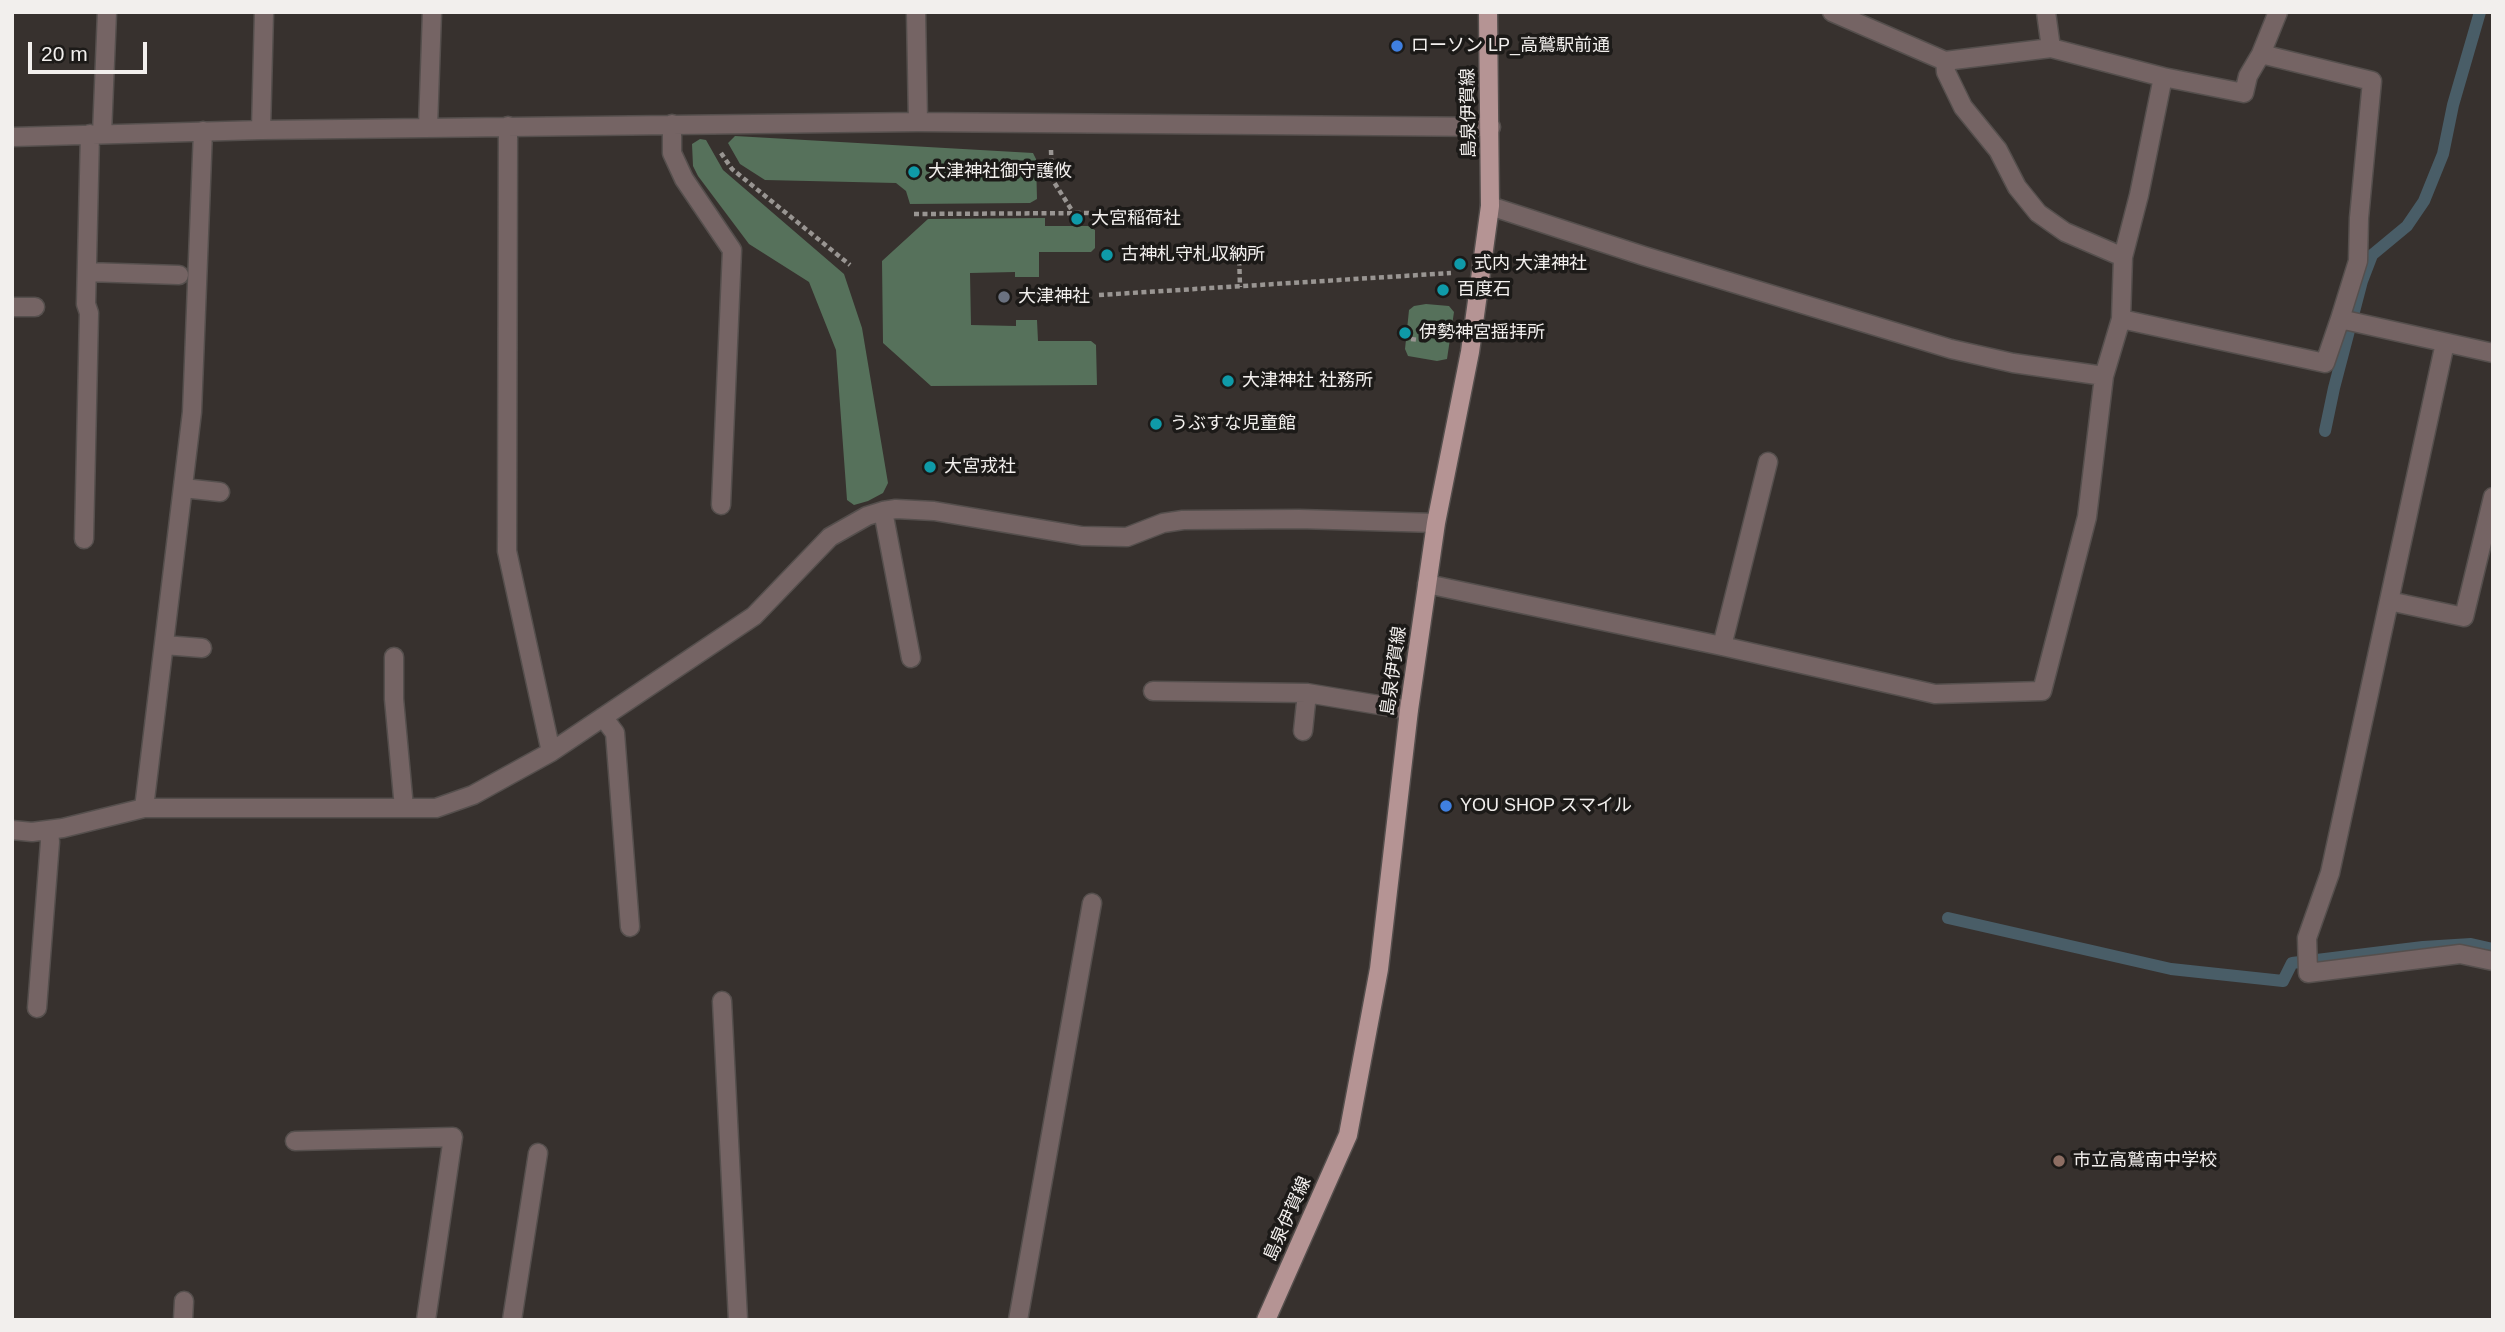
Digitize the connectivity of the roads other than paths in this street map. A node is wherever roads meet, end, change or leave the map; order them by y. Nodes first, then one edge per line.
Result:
1 (107, 12) edge
2 (264, 12) edge
3 (432, 12) edge
4 (916, 12) edge
5 (1488, 12) edge
6 (1832, 12) edge
7 (2046, 12) edge
8 (2278, 12) edge
9 (2051, 48) junction
10 (2261, 54) junction
11 (1945, 61) junction
12 (2163, 77) junction
13 (918, 122) junction
14 (672, 124) junction
15 (508, 126) junction
16 (428, 127) junction
17 (1491, 127) junction
18 (261, 130) junction
19 (203, 131) junction
20 (96, 134) junction
21 (12, 137) edge
22 (1490, 206) junction
23 (2123, 257) junction
24 (87, 272) junction
25 (179, 275) dead end
26 (12, 307) edge
27 (35, 307) dead end
28 (2121, 319) junction
29 (2340, 319) junction
30 (2445, 343) junction
31 (2493, 353) edge
32 (2104, 376) junction
33 (1768, 462) dead end
34 (183, 488) junction
35 (220, 492) dead end
36 (2493, 497) edge
37 (721, 505) dead end
38 (883, 511) junction
39 (1436, 523) junction
40 (84, 539) dead end
41 (1427, 584) junction
42 (2389, 601) junction
43 (163, 645) junction
44 (1722, 646) junction
45 (202, 648) dead end
46 (394, 657) dead end
47 (911, 658) dead end
48 (1153, 691) dead end
49 (1307, 693) junction
50 (1409, 710) junction
51 (603, 717) junction
52 (1303, 731) dead end
53 (551, 752) junction
54 (144, 807) junction
55 (404, 808) junction
56 (12, 830) edge
57 (49, 830) junction
58 (1092, 903) dead end
59 (630, 927) dead end
60 (2493, 961) edge
61 (722, 1001) dead end
62 (37, 1008) dead end
63 (295, 1141) dead end
64 (538, 1153) dead end
65 (184, 1301) dead end
66 (183, 1320) edge
67 (426, 1320) edge
68 (512, 1320) edge
69 (738, 1320) edge
70 (1018, 1320) edge
71 (1266, 1320) edge

1 - 20 street
2 - 18 street
3 - 16 street
4 - 13 street
5 - 17 main road, 島泉伊賀線
6 - 11 street
7 - 9 street
8 - 10 street
9 - 11 street
9 - 12 street
10 - 12 street
10 - 29 street
11 - 23 street
12 - 23 street
13 - 14 street
13 - 17 street
14 - 15 street
14 - 37 street
15 - 16 street
15 - 53 street
16 - 18 street
17 - 22 main road, 島泉伊賀線
18 - 19 street
19 - 20 street
19 - 34 street
20 - 21 street
20 - 24 street
22 - 32 street
22 - 39 main road, 島泉伊賀線
23 - 28 street
24 - 25 street
24 - 40 street
26 - 27 street
28 - 29 street
28 - 32 street
29 - 30 street
30 - 31 street
30 - 42 street
32 - 44 street
33 - 44 street
34 - 35 street
34 - 43 street
36 - 42 street
38 - 39 street
38 - 47 street
38 - 51 street
39 - 41 main road, 島泉伊賀線
41 - 44 street
41 - 50 main road, 島泉伊賀線
42 - 60 street
43 - 45 street
43 - 54 street
46 - 55 street
48 - 49 street
49 - 50 street
49 - 52 street
50 - 71 main road, 島泉伊賀線
51 - 53 street
51 - 59 street
53 - 55 street
54 - 55 street
54 - 57 street
56 - 57 street
57 - 62 street
58 - 70 street
61 - 69 street
63 - 67 street
64 - 68 street
65 - 66 street

